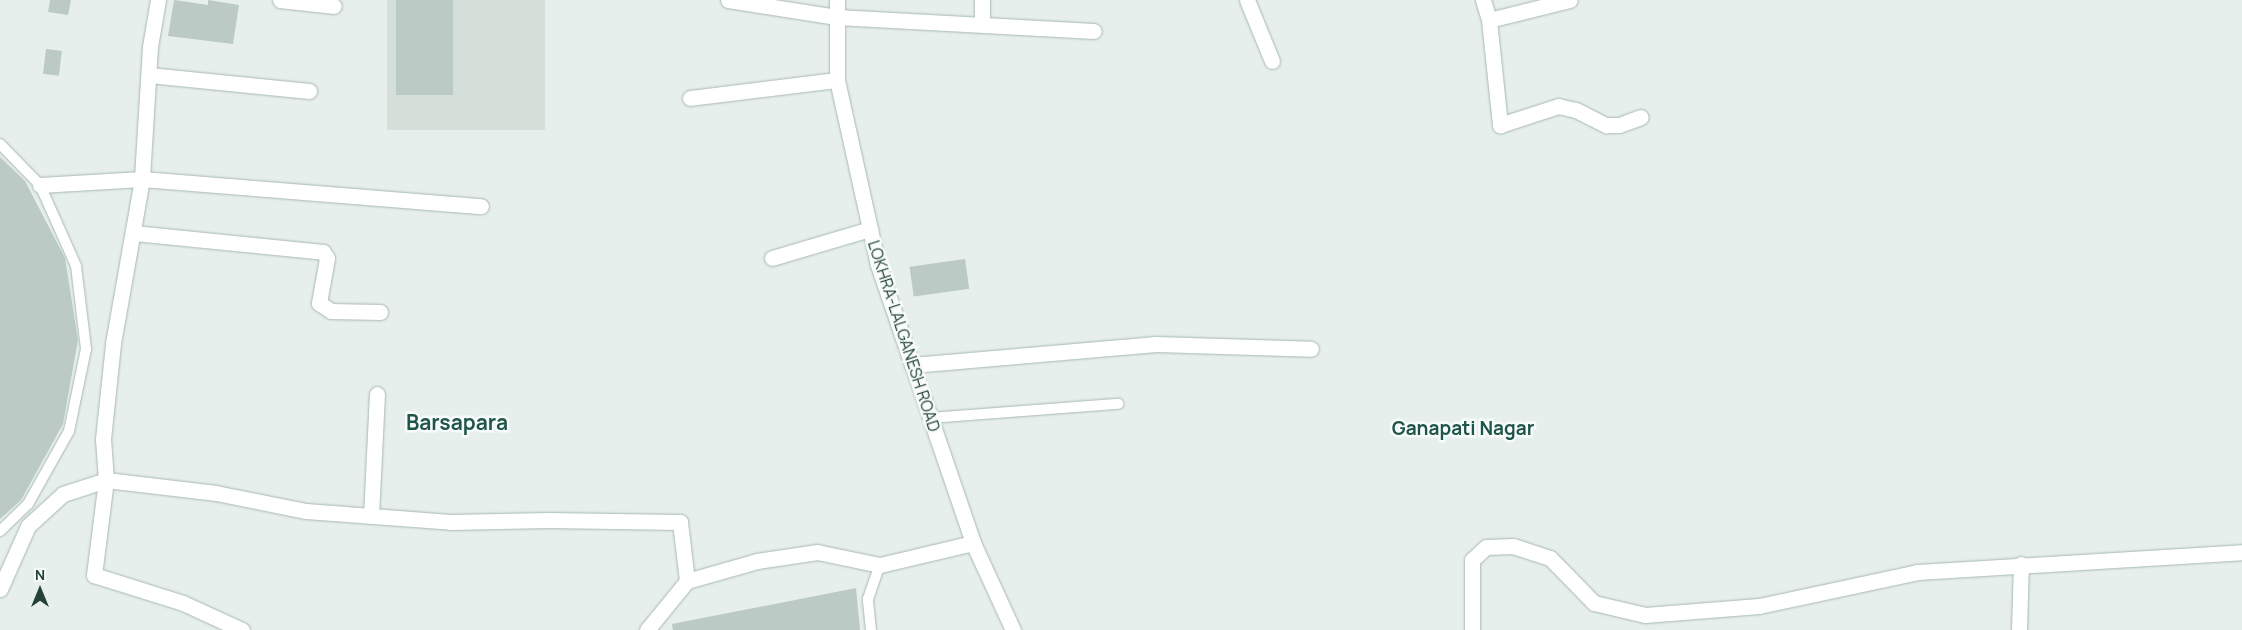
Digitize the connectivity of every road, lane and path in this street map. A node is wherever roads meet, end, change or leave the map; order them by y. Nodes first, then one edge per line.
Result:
1 (158, 0) edge
2 (280, 0) edge
3 (728, 0) edge
4 (837, 0) edge
5 (982, 0) edge
6 (1246, 0) edge
7 (1483, 0) edge
8 (1570, 0) edge
9 (334, 6) dead end
10 (837, 17) junction
11 (1489, 20) junction
12 (982, 24) junction
13 (1094, 31) dead end
14 (1272, 61) dead end
15 (149, 75) junction
16 (837, 80) junction
17 (309, 91) dead end
18 (690, 98) dead end
19 (1641, 117) dead end
20 (0, 144) edge
21 (142, 179) junction
22 (40, 185) junction
23 (481, 206) dead end
24 (870, 229) junction
25 (134, 232) junction
26 (772, 258) dead end
27 (380, 312) dead end
28 (1311, 349) dead end
29 (912, 365) junction
30 (377, 394) dead end
31 (1118, 404) dead end
32 (930, 418) junction
33 (106, 480) junction
34 (370, 516) junction
35 (0, 531) edge
36 (973, 544) junction
37 (2242, 552) edge
38 (880, 564) junction
39 (2021, 564) junction
40 (687, 581) junction
41 (0, 589) edge
42 (242, 630) edge
43 (647, 630) edge
44 (871, 630) edge
45 (1013, 630) edge
46 (1472, 630) edge
47 (2019, 630) edge

1 - 15 street
2 - 9 street
3 - 10 street
4 - 10 street, LOKHRA-LALGANESH ROAD
5 - 12 street
6 - 14 street
7 - 11 street
8 - 11 street
10 - 12 street
10 - 16 street, LOKHRA-LALGANESH ROAD
11 - 19 street
12 - 13 street
15 - 17 street
15 - 21 street
16 - 18 street
16 - 24 street, LOKHRA-LALGANESH ROAD
20 - 22 lane
21 - 22 street
21 - 23 street
21 - 25 street
22 - 35 lane
24 - 26 street
24 - 29 street, LOKHRA-LALGANESH ROAD
25 - 27 street
25 - 33 street
28 - 29 street
29 - 32 street, LOKHRA-LALGANESH ROAD
30 - 34 street
31 - 32 lane
32 - 36 street, LOKHRA-LALGANESH ROAD
33 - 34 street
33 - 41 street
33 - 42 street
34 - 40 street
36 - 38 street
36 - 45 street, LOKHRA-LALGANESH ROAD
37 - 39 street
38 - 40 street
38 - 44 lane
39 - 46 street
39 - 47 street
40 - 43 street

